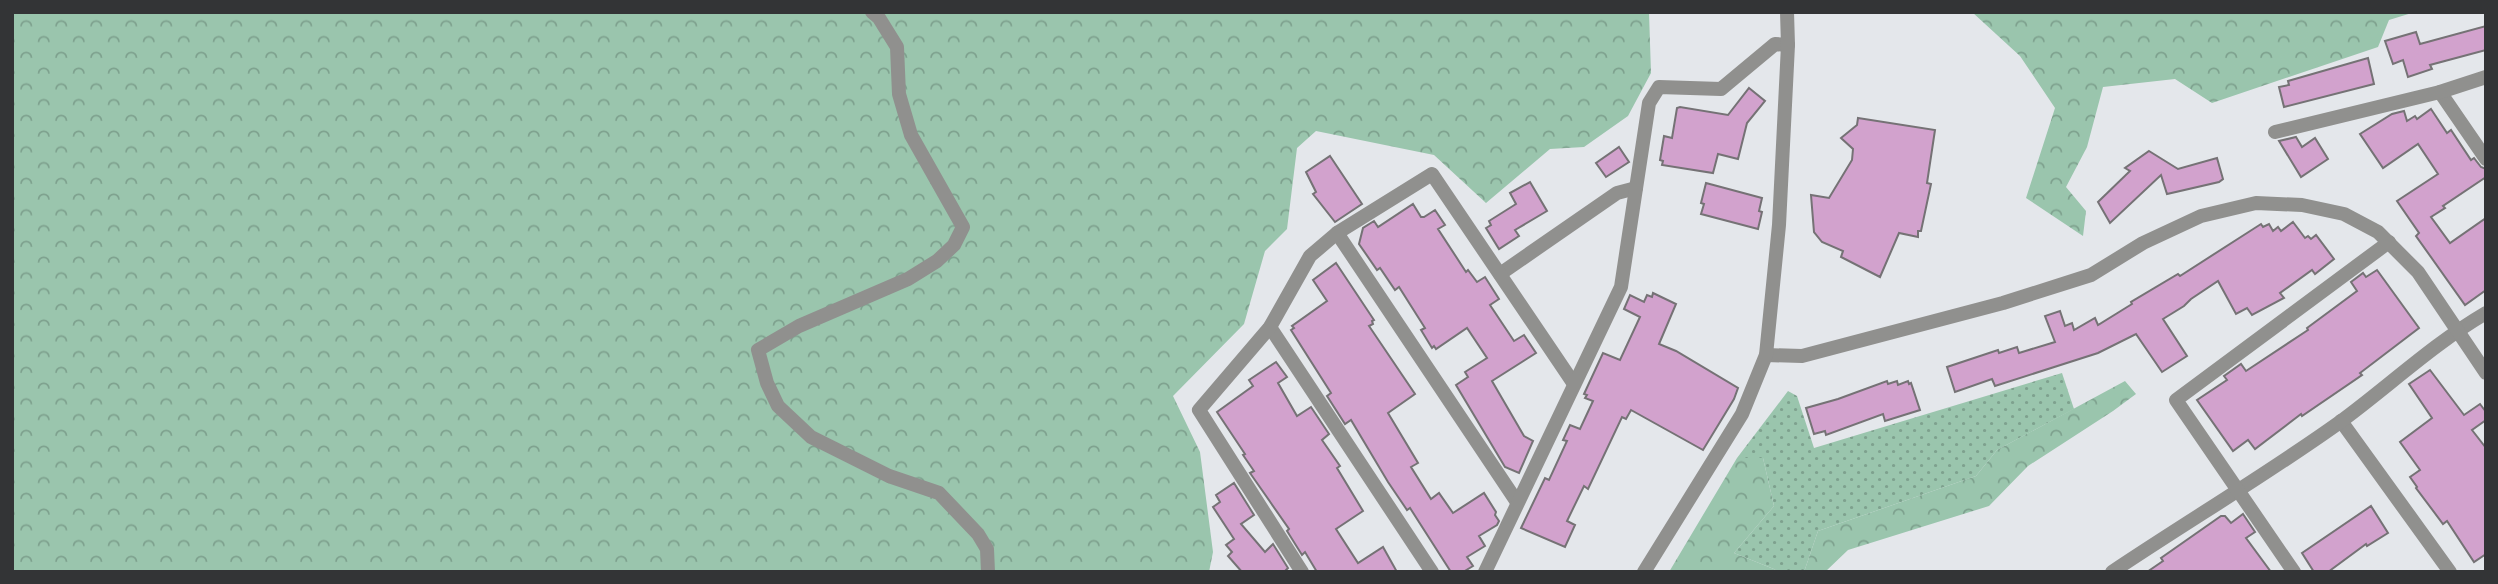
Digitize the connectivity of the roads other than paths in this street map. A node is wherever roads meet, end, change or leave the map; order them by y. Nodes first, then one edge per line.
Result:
1 (872, 12) edge
2 (1787, 12) edge
3 (1788, 45) junction
4 (2486, 77) edge
5 (2440, 92) junction
6 (2275, 132) dead end
7 (2486, 159) edge
8 (1636, 188) junction
9 (1337, 233) junction
10 (2389, 242) junction
11 (1500, 274) junction
12 (2486, 313) edge
13 (1270, 327) junction
14 (2456, 330) junction
15 (1766, 355) junction
16 (2486, 373) edge
17 (1574, 384) junction
18 (2341, 421) junction
19 (2239, 492) junction
20 (1517, 502) junction
21 (2115, 571) edge
22 (988, 572) edge
23 (1302, 572) edge
24 (1432, 572) edge
25 (1485, 572) edge
26 (1644, 572) edge
27 (2294, 572) edge
28 (2450, 572) edge

1 - 22 street
2 - 3 street
3 - 8 street
3 - 15 street
4 - 5 street
5 - 6 street
5 - 7 street
8 - 11 street
8 - 17 street
9 - 11 street
9 - 13 street
9 - 20 street
10 - 14 street
10 - 15 street
10 - 19 street
11 - 17 street
12 - 14 street
13 - 23 street
13 - 24 street
14 - 16 street
14 - 18 street
15 - 26 street
17 - 20 street
18 - 19 street
18 - 28 street
19 - 21 street
19 - 27 street
20 - 25 street

